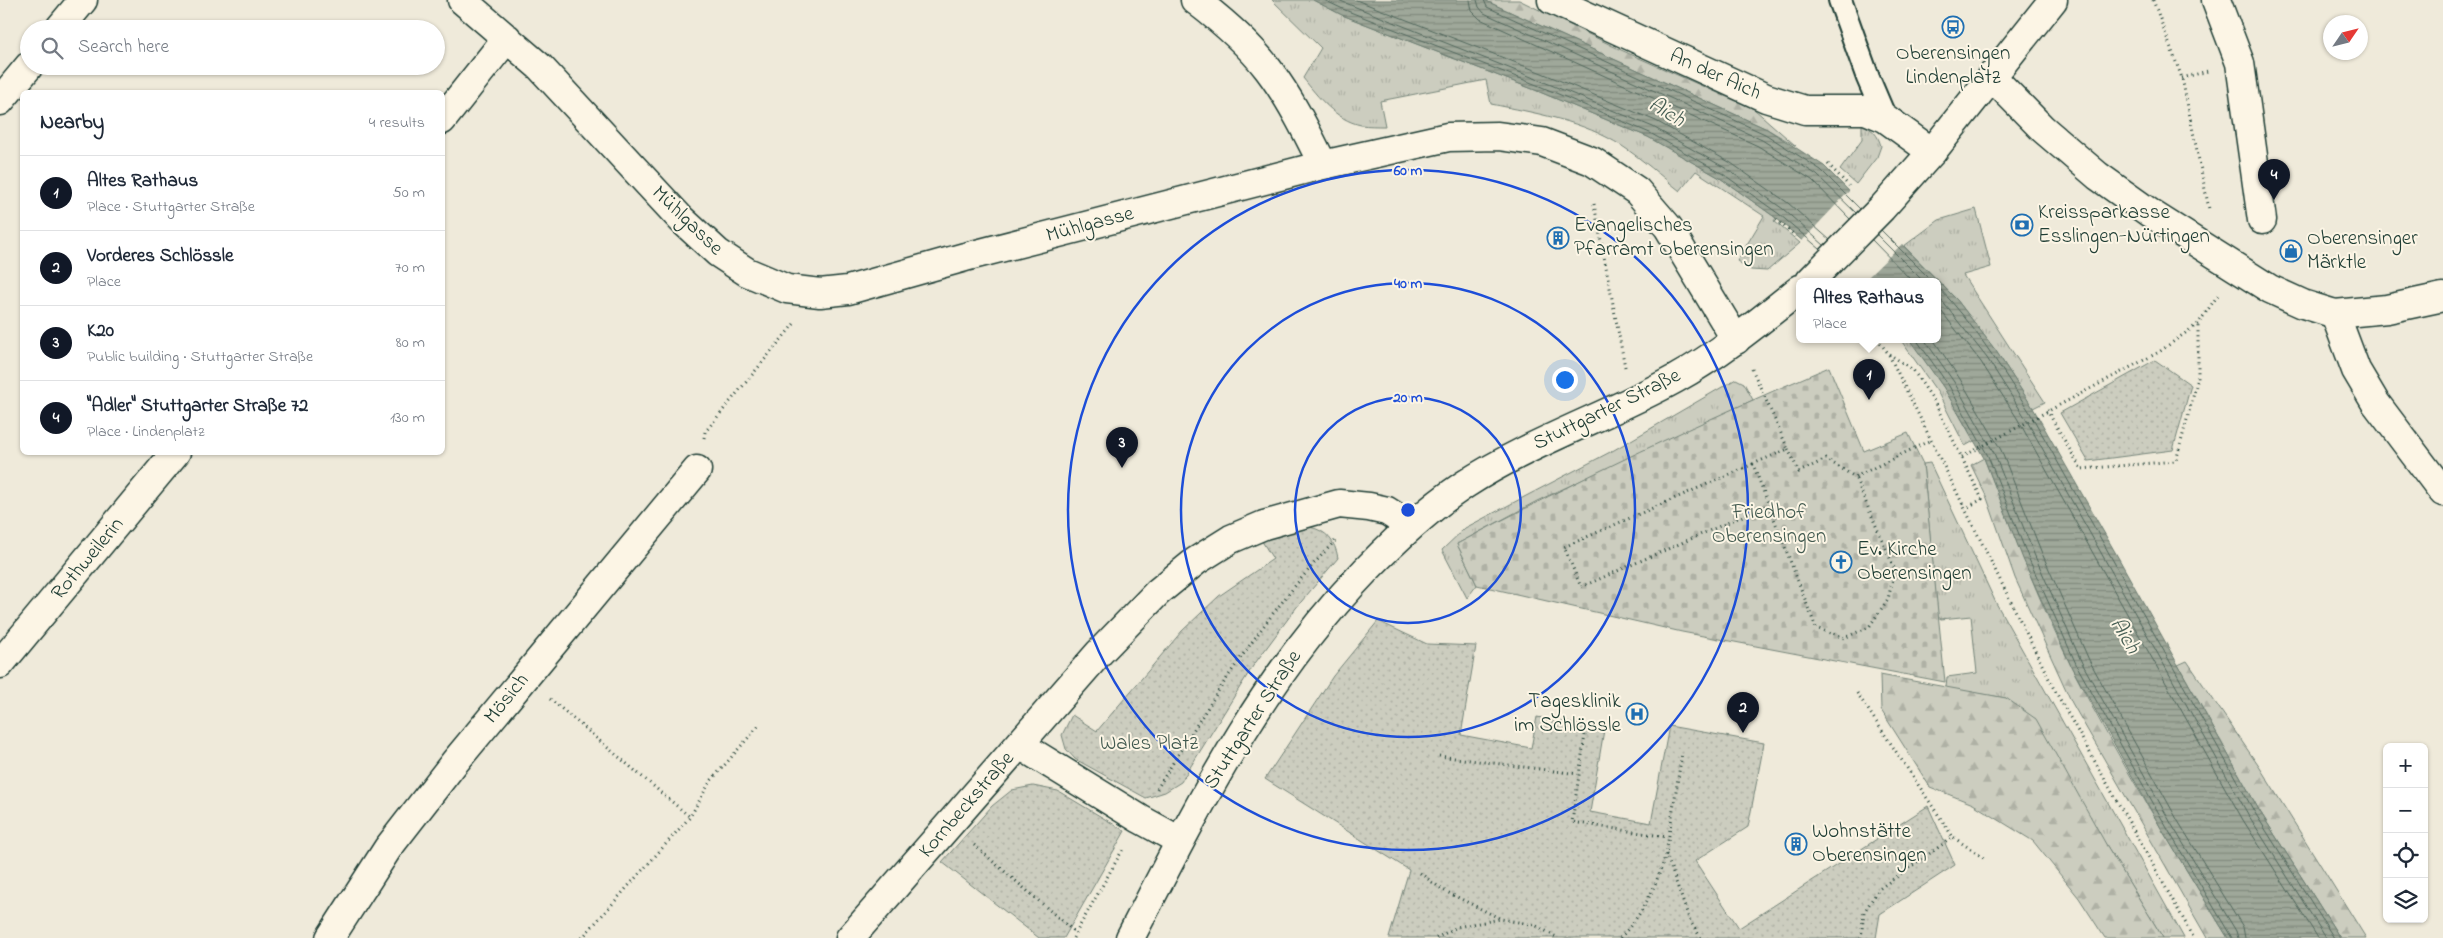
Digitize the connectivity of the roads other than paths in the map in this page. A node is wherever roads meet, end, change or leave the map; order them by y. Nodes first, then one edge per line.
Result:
1 (83, 0) edge
2 (462, 0) edge
3 (1195, 0) edge
4 (1552, 0) edge
5 (1840, 0) edge
6 (2053, 0) edge
7 (2216, 0) edge
8 (66, 20) edge
9 (507, 38) junction
10 (21, 75) edge
11 (1991, 76) junction
12 (0, 100) edge
13 (445, 116) edge
14 (1885, 118) junction
15 (1932, 152) junction
16 (1324, 165) junction
17 (2262, 220) dead end
18 (1813, 278) edge
19 (1796, 292) edge
20 (2443, 297) edge
21 (2335, 314) junction
22 (1736, 340) junction
23 (174, 455) edge
24 (698, 470) road end
25 (2443, 492) edge
26 (1410, 526) junction
27 (0, 664) edge
28 (1020, 745) junction
29 (1180, 841) junction
30 (330, 938) edge
31 (850, 938) edge
32 (1130, 938) edge

1 - 8 street
2 - 9 street, Mühlgasse
3 - 16 street
4 - 14 street, An der Aich
5 - 14 lane
6 - 11 street, Stuttgarter Straße
7 - 17 street
9 - 13 street
9 - 16 street, Mühlgasse
10 - 12 street
11 - 15 street, Stuttgarter Straße
11 - 21 street
14 - 15 street, An der Aich
15 - 18 street, Stuttgarter Straße
16 - 22 street, Mühlgasse
19 - 22 street, Stuttgarter Straße
20 - 21 street
21 - 25 street
22 - 26 street, Stuttgarter Straße
23 - 27 street, Rothweilerin
24 - 30 street, Mösich
26 - 28 street
26 - 29 street, Stuttgarter Straße
28 - 29 street, Kornbeckstraße
28 - 31 street, Kornbeckstraße
29 - 32 street, Stuttgarter Straße

